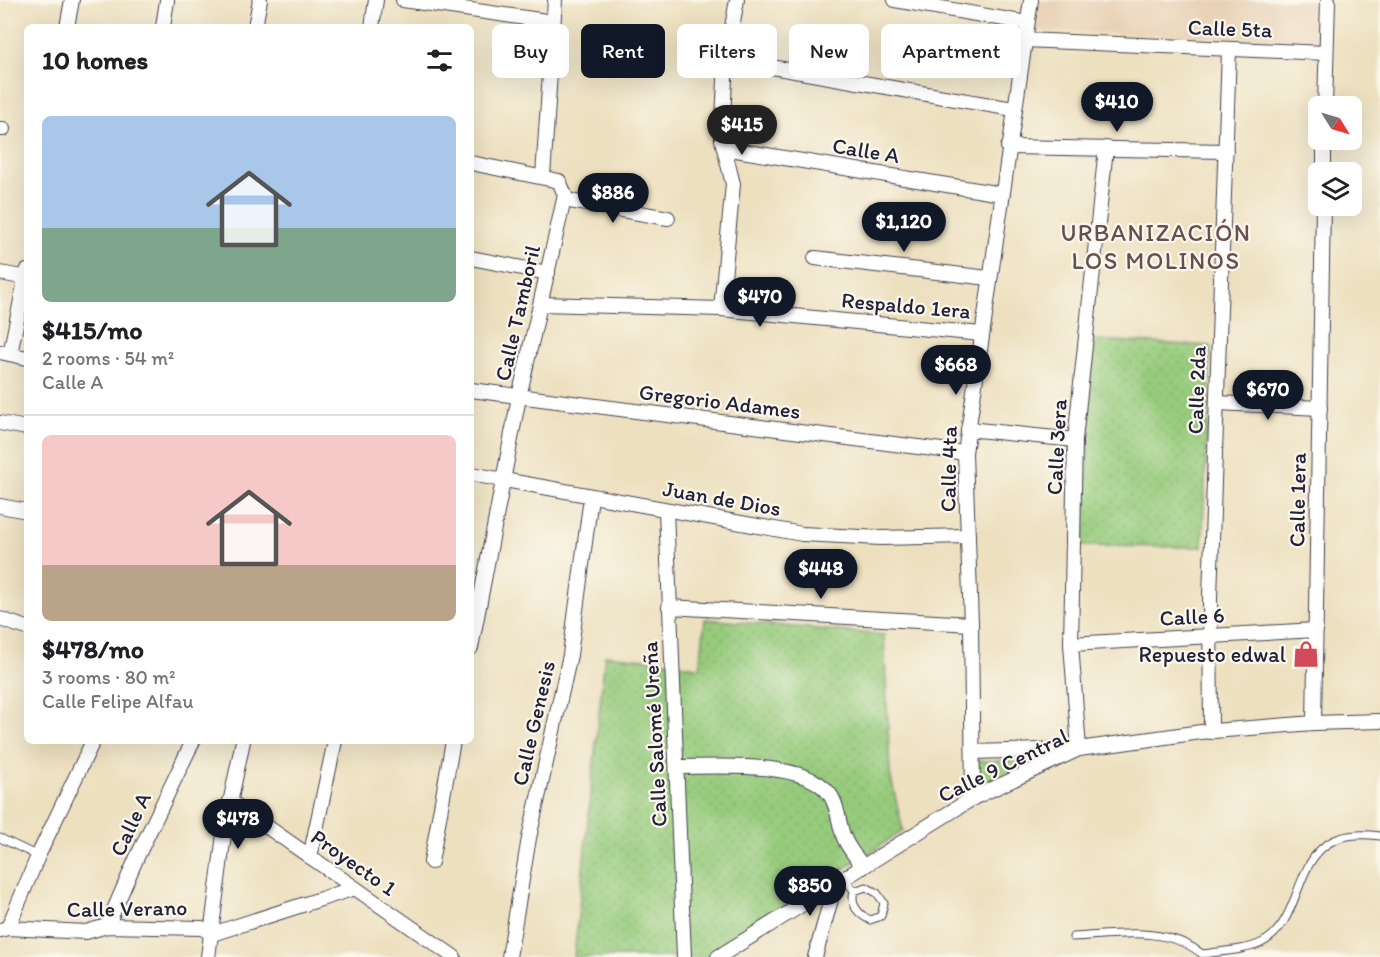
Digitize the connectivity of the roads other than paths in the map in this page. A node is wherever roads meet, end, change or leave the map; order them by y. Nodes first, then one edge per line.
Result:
1 (72, 0) edge
2 (167, 0) edge
3 (260, 0) edge
4 (376, 0) edge
5 (403, 0) edge
6 (555, 0) edge
7 (737, 0) edge
8 (895, 0) edge
9 (1031, 0) edge
10 (1328, 0) edge
11 (554, 22) junction
12 (1027, 23) junction
13 (68, 24) edge
14 (163, 24) edge
15 (256, 24) edge
16 (372, 24) edge
17 (733, 24) edge
18 (1024, 40) junction
19 (1229, 50) junction
20 (1326, 53) junction
21 (777, 68) edge
22 (726, 78) edge
23 (1325, 96) edge
24 (1013, 110) junction
25 (1008, 147) junction
26 (724, 148) junction
27 (1106, 148) junction
28 (1226, 151) junction
29 (474, 164) edge
30 (543, 176) junction
31 (1001, 194) junction
32 (564, 200) junction
33 (1323, 216) edge
34 (668, 218) dead end
35 (815, 258) dead end
36 (474, 259) edge
37 (0, 273) edge
38 (548, 273) junction
39 (24, 276) edge
40 (989, 278) junction
41 (24, 286) edge
42 (541, 304) junction
43 (721, 309) junction
44 (981, 333) junction
45 (5, 353) edge
46 (24, 357) edge
47 (474, 390) edge
48 (519, 397) junction
49 (1217, 403) junction
50 (1320, 408) junction
51 (0, 423) edge
52 (24, 428) edge
53 (968, 429) junction
54 (1075, 440) junction
55 (965, 453) junction
56 (474, 475) edge
57 (502, 480) junction
58 (591, 497) junction
59 (0, 506) edge
60 (24, 510) edge
61 (666, 510) junction
62 (968, 536) junction
63 (669, 607) junction
64 (0, 620) edge
65 (971, 624) junction
66 (24, 627) edge
67 (1316, 630) junction
68 (474, 632) edge
69 (1210, 636) junction
70 (1071, 644) junction
71 (1380, 721) edge
72 (1314, 723) junction
73 (1211, 732) junction
74 (92, 744) edge
75 (192, 744) edge
76 (242, 744) edge
77 (334, 744) edge
78 (452, 744) edge
79 (1079, 749) junction
80 (972, 752) junction
81 (676, 767) junction
82 (973, 798) junction
83 (230, 801) junction
84 (1380, 836) edge
85 (0, 838) edge
86 (38, 856) junction
87 (310, 857) junction
88 (431, 862) dead end
89 (863, 867) junction
90 (839, 881) junction
91 (355, 888) junction
92 (854, 891) junction
93 (107, 926) junction
94 (4, 929) edge
95 (212, 934) junction
96 (1072, 937) dead end
97 (1201, 955) edge
98 (208, 957) edge
99 (452, 957) edge
100 (509, 957) edge
101 (684, 957) edge
102 (718, 957) edge
103 (815, 957) edge

1 - 13 street
2 - 14 street
3 - 15 street
4 - 16 street
5 - 11 street
6 - 11 street
7 - 17 street
8 - 12 street
9 - 12 street, Calle 4ta
10 - 20 street
11 - 30 street
12 - 18 street, Calle 4ta
18 - 19 street, Calle 5ta
18 - 24 street, Calle 4ta
19 - 20 street, Calle 5ta
19 - 28 street, Calle 2da
20 - 23 street
21 - 24 street
22 - 26 street
24 - 25 street, Calle 4ta
25 - 27 street
25 - 31 street, Calle 4ta
26 - 31 street, Calle A
26 - 43 street
27 - 28 street
27 - 54 street, Calle 3era
28 - 49 street, Calle 2da
29 - 30 street
30 - 32 street
31 - 40 street, Calle 4ta
32 - 34 street
32 - 38 street, Calle Tamboril
33 - 50 street, Calle 1era
35 - 40 street
36 - 38 street
37 - 39 street
38 - 42 street, Calle Tamboril
40 - 44 street, Calle 4ta
41 - 45 street
42 - 43 street, Respaldo 1era
42 - 48 street, Calle Tamboril
43 - 44 street, Respaldo 1era
44 - 53 street, Calle 4ta
45 - 46 street
47 - 48 street, Gregorio Adames
48 - 55 street, Gregorio Adames
48 - 57 street, Calle Tamboril
49 - 50 street
49 - 69 street, Calle 2da
50 - 67 street, Calle 1era
51 - 52 street
53 - 54 street
53 - 55 street, Calle 4ta
54 - 70 street, Calle 3era
55 - 62 street, Calle 4ta
56 - 57 street, Juan de Dios
57 - 58 street, Juan de Dios
57 - 68 street, Calle Tamboril
58 - 61 street, Juan de Dios
58 - 100 street, Calle Genesis
59 - 60 street
61 - 62 street, Juan de Dios
61 - 63 street, Calle Salomé Ureña
62 - 65 street, Calle 4ta
63 - 65 street
63 - 81 street, Calle Salomé Ureña
64 - 66 street
65 - 80 street, Calle 4ta
67 - 69 street, Calle 6
67 - 72 street, Calle 1era
69 - 70 street, Calle 6
69 - 73 street, Calle 2da
70 - 79 street, Calle 3era
71 - 72 street, Calle 9 Central
72 - 73 street, Calle 9 Central
73 - 79 street, Calle 9 Central
74 - 86 street
75 - 93 street, Calle A
76 - 83 street
77 - 87 street
78 - 88 street
79 - 80 street
79 - 82 street, Calle 9 Central
80 - 82 street, Calle 4ta
81 - 89 street
81 - 101 street, Calle Salomé Ureña
82 - 89 street, Calle 9 Central
83 - 87 street, Proyecto 1
83 - 95 street
84 - 97 lane
85 - 86 lane
86 - 94 street
87 - 91 street, Proyecto 1
89 - 90 street, Calle 9 Central
90 - 92 lane
90 - 102 street, Calle 9 Central
90 - 103 street
91 - 95 street, Calle Verano
91 - 99 street, Proyecto 1
92 - 92 lane
93 - 94 street, Calle Verano
93 - 95 street, Calle Verano
95 - 98 street
96 - 97 lane

